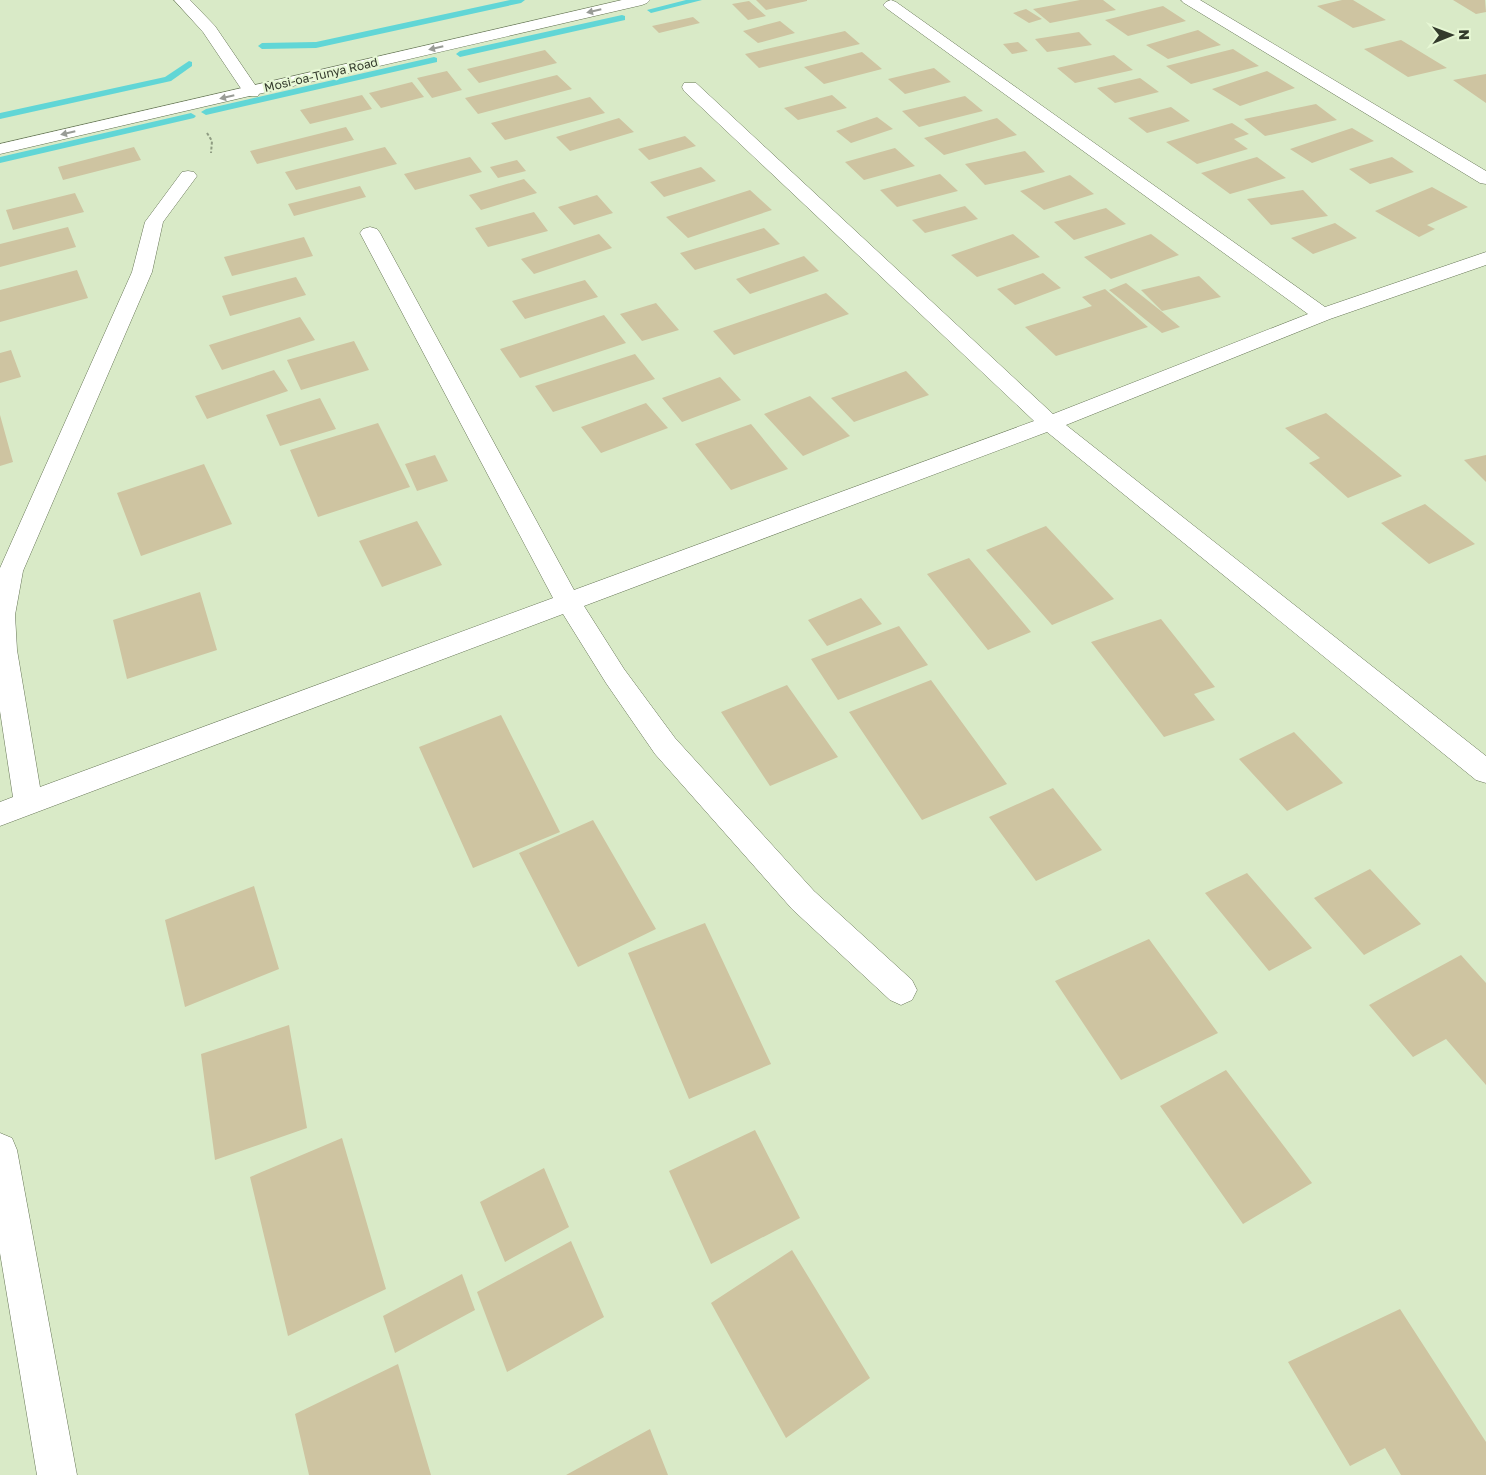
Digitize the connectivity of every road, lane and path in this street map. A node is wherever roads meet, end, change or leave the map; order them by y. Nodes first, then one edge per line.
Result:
1 (182, 0) edge
2 (642, 0) edge
3 (1189, 0) edge
4 (891, 6) dead end
5 (249, 73) junction
6 (222, 79) dead end
7 (690, 87) dead end
8 (252, 92) junction
9 (188, 106) junction
10 (0, 149) edge
11 (188, 176) joint
12 (1486, 179) edge
13 (370, 233) dead end
14 (1486, 258) edge
15 (1323, 315) junction
16 (1050, 423) junction
17 (568, 602) junction
18 (1486, 772) edge
19 (28, 804) junction
20 (0, 814) edge
21 (901, 990) dead end
22 (0, 1150) edge
23 (57, 1475) edge

1 - 5 street
2 -> 8 street, Mosi-oa-Tunya Road
3 - 12 street
4 - 15 street
5 - 6 street
5 - 8 street
7 - 16 street
8 -> 9 street, Mosi-oa-Tunya Road
9 -> 10 street, Mosi-oa-Tunya Road
9 - 11 path
11 - 19 street
13 - 17 street
14 - 15 street
15 - 16 street
16 - 17 street
16 - 18 street
17 - 19 street
17 - 21 street
19 - 20 street
22 - 23 street

